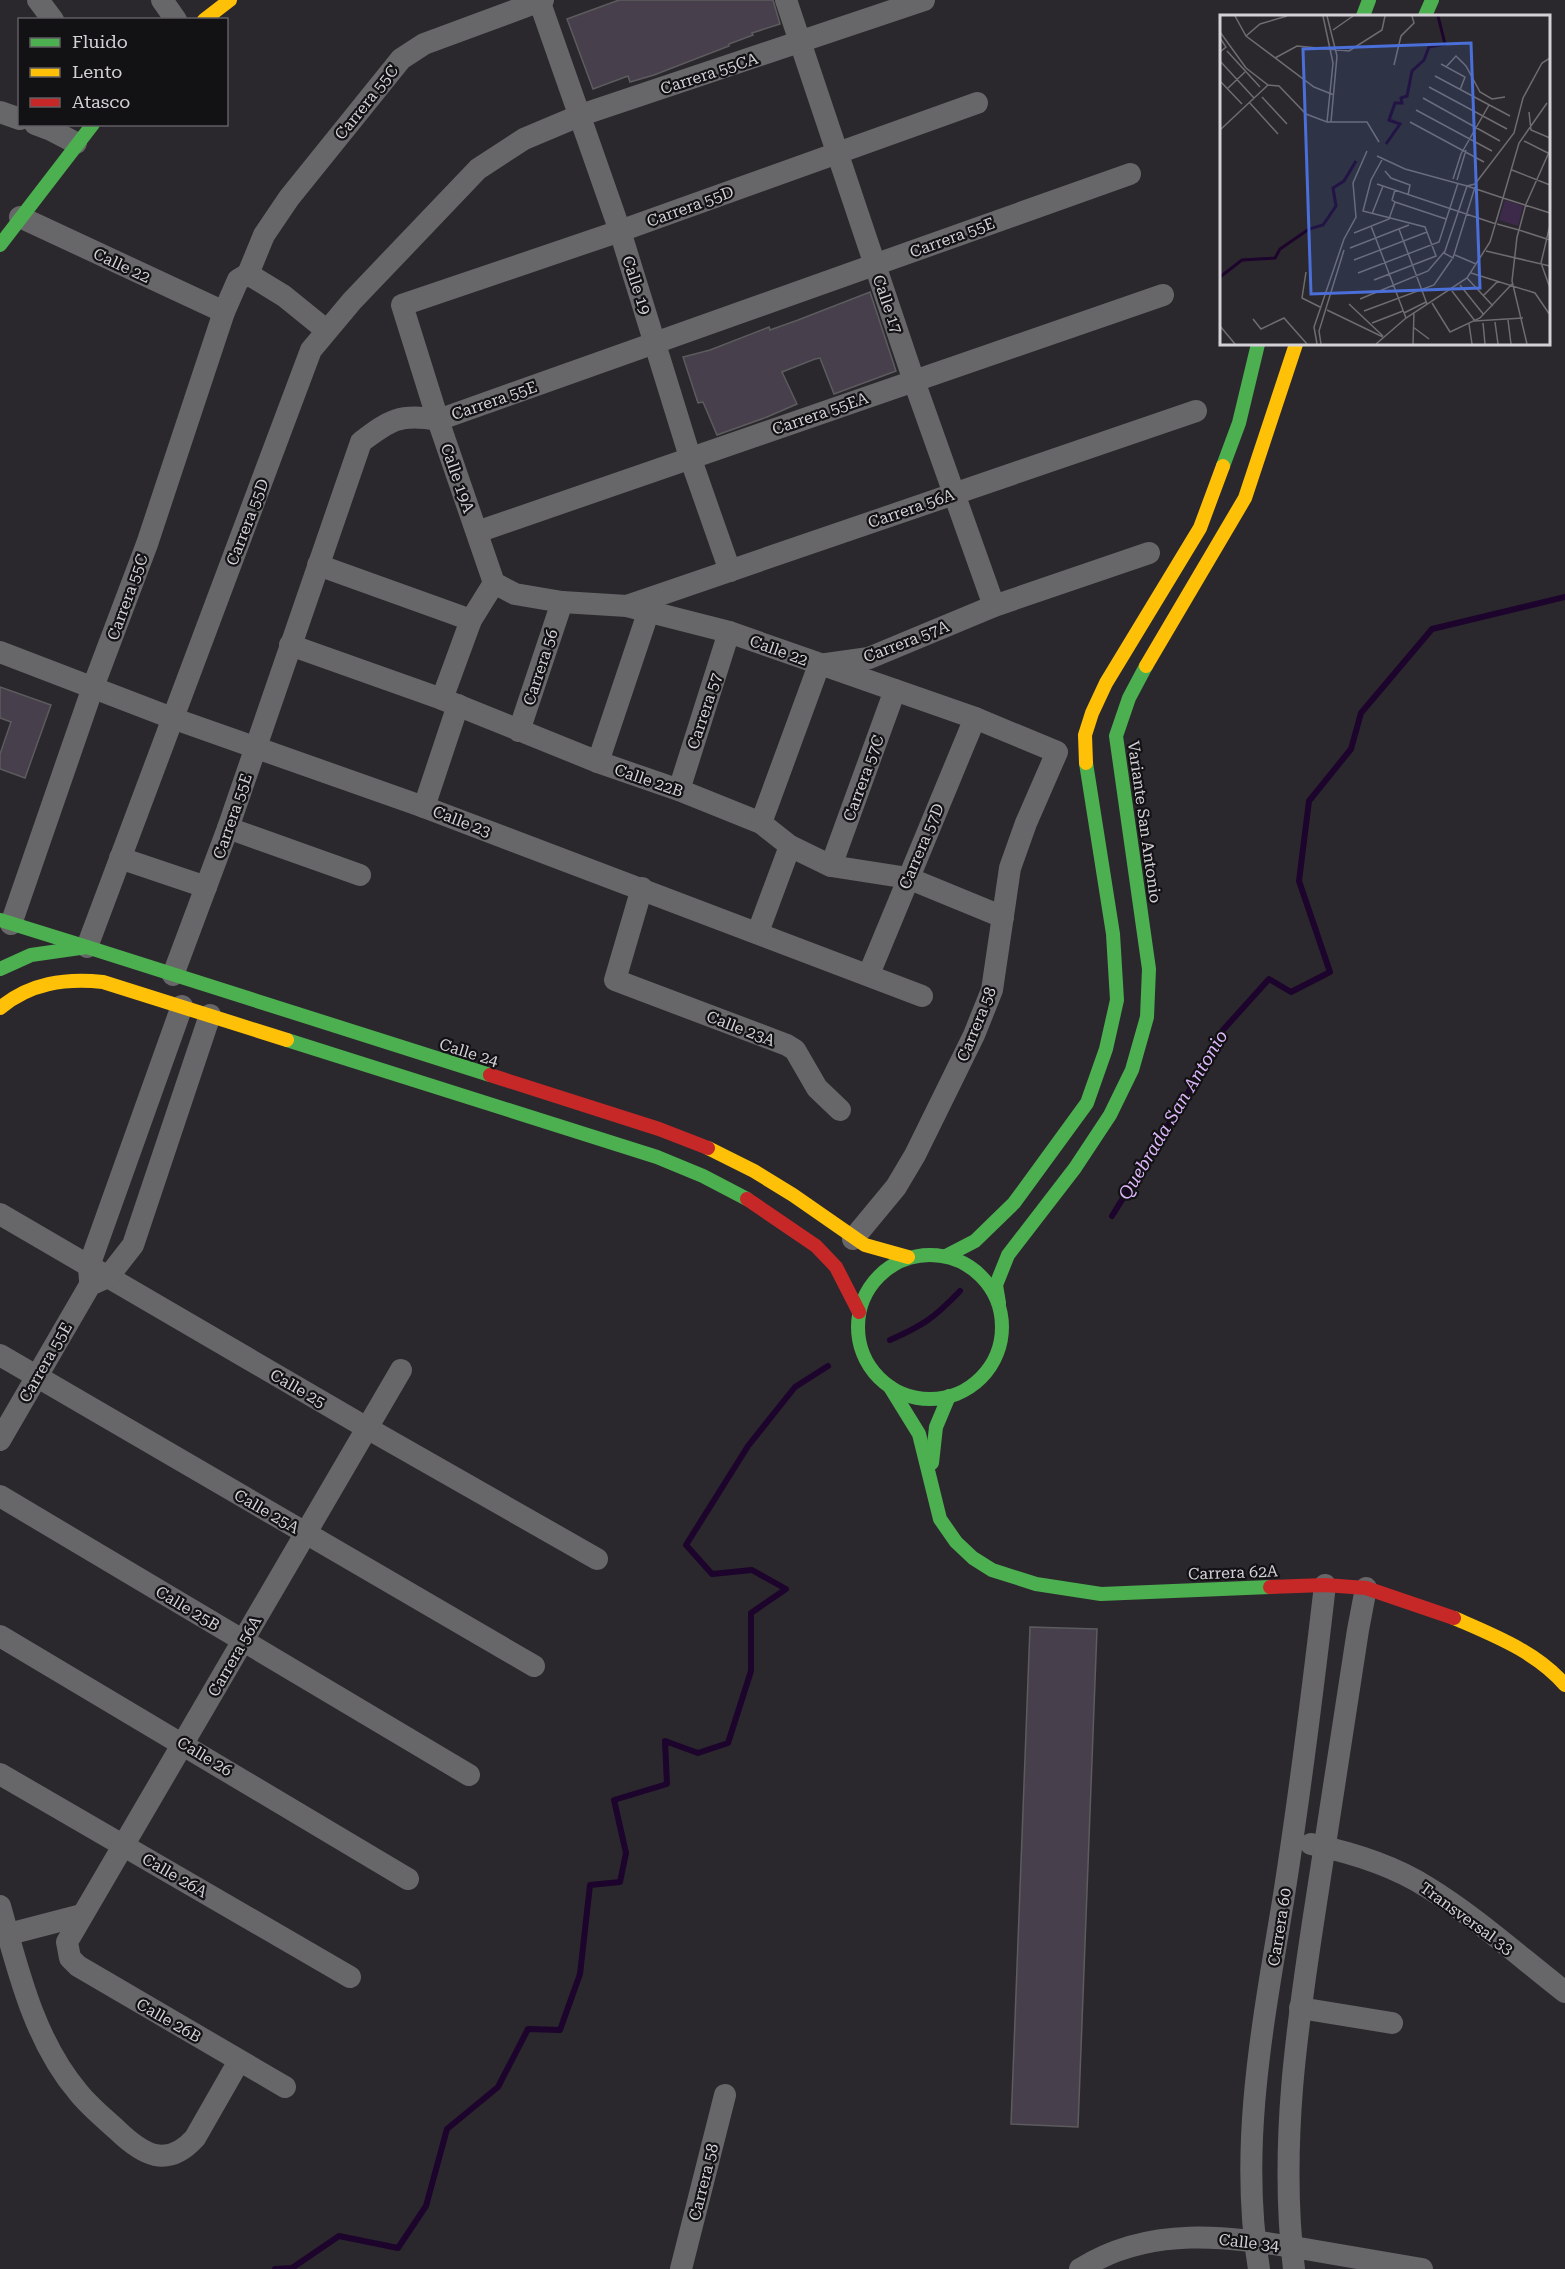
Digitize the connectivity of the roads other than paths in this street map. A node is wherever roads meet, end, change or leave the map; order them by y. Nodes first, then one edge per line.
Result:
1 (38, 0) edge
2 (162, 0) edge
3 (230, 0) edge
4 (540, 0) edge
5 (786, 0) edge
6 (924, 0) edge
7 (1369, 0) edge
8 (1432, 0) edge
9 (1363, 15) edge
10 (1425, 15) edge
11 (52, 18) edge
12 (175, 18) edge
13 (207, 18) edge
14 (802, 43) junction
15 (977, 103) dead end
16 (0, 112) edge
17 (581, 115) junction
18 (18, 118) edge
19 (40, 126) edge
20 (91, 126) edge
21 (76, 143) junction
22 (839, 153) junction
23 (497, 155) joint
24 (1130, 174) dead end
25 (20, 217) junction
26 (620, 231) junction
27 (0, 245) edge
28 (875, 265) junction
29 (248, 274) junction
30 (1163, 295) dead end
31 (402, 305) joint
32 (224, 312) junction
33 (326, 330) junction
34 (656, 343) junction
35 (1257, 345) edge
36 (1296, 345) edge
37 (914, 381) junction
38 (1196, 411) dead end
39 (438, 420) junction
40 (690, 457) junction
41 (954, 493) junction
42 (477, 532) junction
43 (1149, 553) dead end
44 (318, 565) junction
45 (730, 571) junction
46 (494, 583) junction
47 (562, 602) junction
48 (994, 606) junction
49 (637, 610) junction
50 (471, 620) junction
51 (729, 632) junction
52 (290, 645) junction
53 (0, 652) edge
54 (819, 664) junction
55 (93, 687) junction
56 (895, 690) junction
57 (450, 702) junction
58 (172, 718) junction
59 (975, 718) junction
60 (519, 731) junction
61 (255, 747) junction
62 (1057, 752) joint
63 (598, 762) junction
64 (679, 790) junction
65 (424, 807) junction
66 (761, 823) junction
67 (228, 828) junction
68 (790, 846) junction
69 (120, 858) junction
70 (831, 866) junction
71 (360, 875) dead end
72 (908, 878) junction
73 (206, 888) junction
74 (642, 888) junction
75 (1003, 917) junction
76 (7, 926) edge
77 (758, 932) junction
78 (87, 947) junction
79 (6, 961) edge
80 (869, 974) junction
81 (173, 975) junction
82 (922, 996) dead end
83 (182, 1006) junction
84 (0, 1008) edge
85 (210, 1015) junction
86 (840, 1110) dead end
87 (0, 1214) edge
88 (853, 1239) junction
89 (946, 1256) junction
90 (908, 1257) junction
91 (96, 1276) junction
92 (999, 1303) junction
93 (858, 1312) junction
94 (0, 1354) edge
95 (401, 1370) dead end
96 (36, 1376) junction
97 (890, 1387) junction
98 (949, 1396) junction
99 (367, 1428) junction
100 (0, 1440) edge
101 (931, 1482) junction
102 (0, 1496) edge
103 (305, 1533) junction
104 (597, 1559) dead end
105 (1325, 1585) junction
106 (1366, 1588) junction
107 (0, 1636) edge
108 (243, 1640) junction
109 (534, 1666) dead end
110 (1565, 1685) edge
111 (183, 1743) junction
112 (0, 1774) edge
113 (469, 1775) dead end
114 (1292, 1840) junction
115 (123, 1845) junction
116 (1324, 1847) junction
117 (408, 1879) dead end
118 (0, 1906) edge
119 (82, 1916) junction
120 (9, 1934) junction
121 (67, 1942) joint
122 (350, 1977) dead end
123 (1565, 1992) edge
124 (1300, 2008) junction
125 (1392, 2023) dead end
126 (239, 2061) junction
127 (285, 2087) dead end
128 (725, 2095) dead end
129 (1254, 2240) junction
130 (1293, 2258) edge
131 (681, 2269) edge
132 (1080, 2269) edge
133 (1259, 2269) edge
134 (1422, 2269) edge

1 - 11 street
2 - 12 street
3 - 13 main road
4 - 17 street, Calle 19
4 - 29 street, Carrera 55C
5 - 14 street, Calle 17
6 - 14 street, Carrera 55CA
7 - 9 main road
8 - 10 main road
14 - 17 street, Carrera 55CA
14 - 22 street, Calle 17
15 - 22 street, Carrera 55D
16 - 18 street
17 - 23 street, Carrera 55CA
17 - 26 street, Calle 19
19 - 21 street
20 - 21 main road
21 - 25 main road
22 - 26 street, Carrera 55D
22 - 28 street, Calle 17
23 - 33 street, Carrera 55D
24 - 28 street, Carrera 55E
25 - 27 main road
25 - 32 street, Calle 22
26 - 31 street, Carrera 55D
26 - 34 street, Calle 19
28 - 34 street, Carrera 55E
28 - 37 street, Calle 17
29 - 32 street, Carrera 55C
29 - 33 street
30 - 37 street, Carrera 55EA
31 - 39 street, Calle 19A
32 - 55 street, Carrera 55C
33 - 58 street, Carrera 55D
34 - 39 street, Carrera 55E
34 - 40 street, Calle 19
35 - 89 main road, Variante San Antonio
36 - 92 main road, Variante San Antonio
37 - 40 street, Carrera 55EA
37 - 41 street, Calle 17
38 - 41 street, Carrera 56A
39 - 42 street, Calle 19A
39 - 44 street, Carrera 55E
40 - 42 street, Carrera 55EA
40 - 45 street, Calle 19
41 - 45 street, Carrera 56A
41 - 48 street, Calle 17
42 - 46 street, Calle 19A
43 - 48 street, Carrera 57A
44 - 50 street
44 - 52 street, Carrera 55E
45 - 49 street, Carrera 56A
46 - 47 street, Calle 22
46 - 50 street
47 - 49 street, Calle 22
47 - 60 street, Carrera 56
48 - 54 street, Carrera 57A
49 - 51 street, Calle 22
49 - 63 street
50 - 57 street
51 - 54 street, Calle 22
51 - 64 street, Carrera 57
52 - 57 street, Calle 22B
52 - 61 street, Carrera 55E
53 - 55 street, Calle 23
54 - 56 street, Calle 22
54 - 66 street
55 - 58 street, Calle 23
55 - 76 street, Carrera 55C
56 - 59 street, Calle 22
56 - 70 street, Carrera 57C
57 - 60 street, Calle 22B
57 - 65 street
58 - 61 street, Calle 23
58 - 69 street, Carrera 55D
59 - 62 street, Calle 22
59 - 72 street, Carrera 57D
60 - 63 street, Calle 22B
61 - 65 street, Calle 23
61 - 67 street, Carrera 55E
62 - 75 street, Carrera 58
63 - 64 street, Calle 22B
64 - 66 street, Calle 22B
65 - 74 street, Calle 23
66 - 68 street, Calle 22B
67 - 71 street
67 - 73 street, Carrera 55E
68 - 70 street, Calle 22B
68 - 77 street
69 - 73 street
69 - 78 street, Carrera 55D
70 - 72 street, Calle 22B
72 - 75 street, Calle 22B
72 - 80 street, Carrera 57D
73 - 81 street, Carrera 55E
74 - 77 street, Calle 23
74 - 86 street, Calle 23A
75 - 88 street, Carrera 58
76 - 78 main road, Calle 24
77 - 80 street, Calle 23
78 - 79 main road
78 - 81 main road, Calle 24
80 - 82 street, Calle 23
81 - 88 main road, Calle 24
83 - 84 main road
83 - 85 main road
83 - 91 street, Carrera 55E
85 - 91 street, Carrera 55E
85 - 93 main road
87 - 91 street, Calle 25
88 - 90 main road, Calle 24
89 - 90 main road, Variante San Antonio
89 - 92 main road, Variante San Antonio
90 - 93 main road, Variante San Antonio
91 - 96 street, Carrera 55E
91 - 99 street, Calle 25
92 - 98 main road, Variante San Antonio
93 - 97 main road, Variante San Antonio
94 - 96 street, Calle 25A
95 - 99 street, Carrera 56A
96 - 100 street, Carrera 55E
96 - 103 street, Calle 25A
97 - 98 main road, Variante San Antonio
97 - 101 main road, Carrera 62A
98 - 101 main road, Carrera 62A
99 - 103 street, Carrera 56A
99 - 104 street, Calle 25
101 - 105 main road, Carrera 62A
102 - 108 street, Calle 25B
103 - 108 street, Carrera 56A
103 - 109 street, Calle 25A
105 - 106 main road, Carrera 62A
105 - 114 street, Carrera 60
106 - 110 main road, Carrera 62A
106 - 116 street, Carrera 60
107 - 111 street, Calle 26
108 - 111 street, Carrera 56A
108 - 113 street, Calle 25B
111 - 115 street, Carrera 56A
111 - 117 street, Calle 26
112 - 115 street, Calle 26A
114 - 116 street, Transversal 33
114 - 129 street, Carrera 60
115 - 119 street, Carrera 56A
115 - 122 street, Calle 26A
116 - 123 street, Transversal 33
116 - 124 street, Carrera 60
118 - 120 street
119 - 120 street
119 - 121 street, Carrera 56A
120 - 126 street
121 - 126 street, Calle 26B
124 - 125 street
124 - 130 street, Carrera 60
126 - 127 street, Calle 26B
128 - 131 street, Carrera 58
129 - 130 street, Calle 34
129 - 132 street, Calle 34
129 - 133 street, Carrera 60
130 - 134 street, Calle 34

